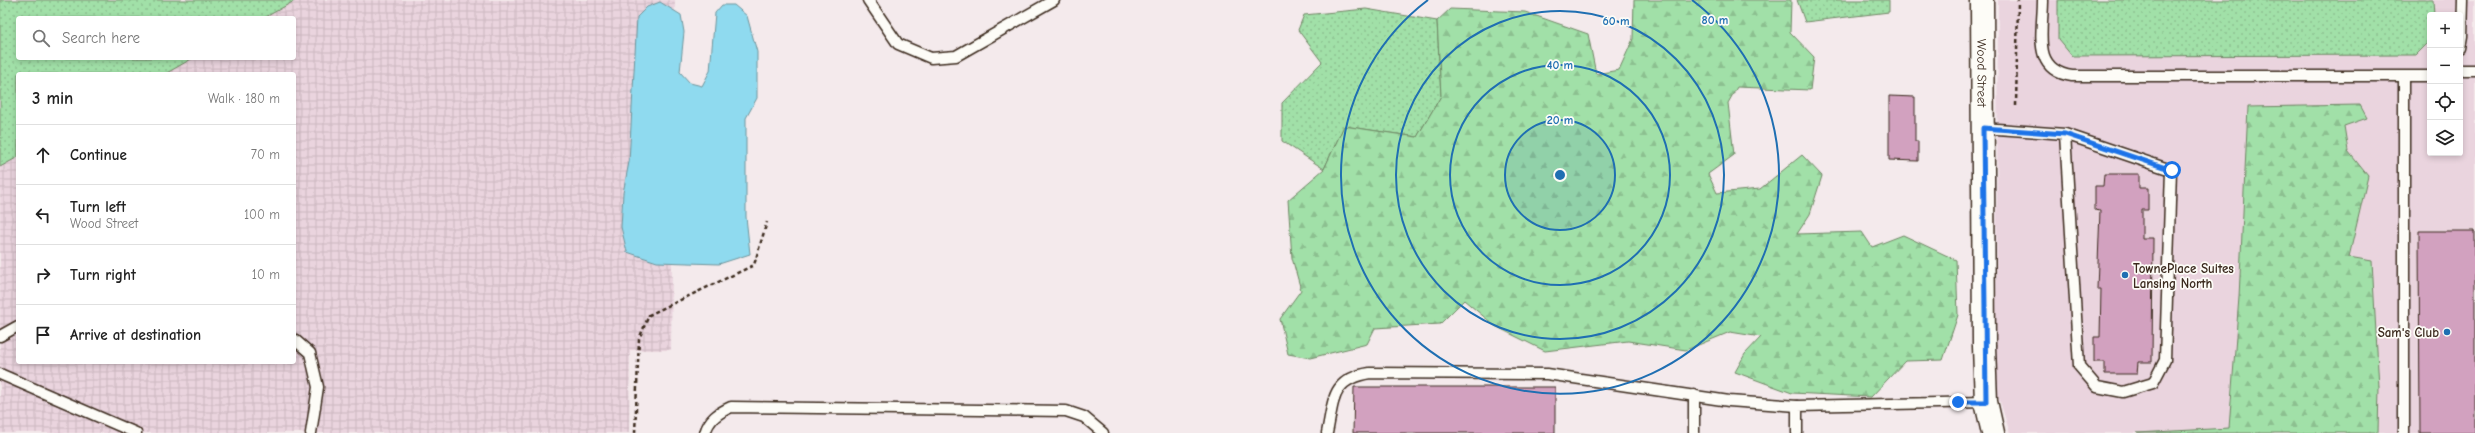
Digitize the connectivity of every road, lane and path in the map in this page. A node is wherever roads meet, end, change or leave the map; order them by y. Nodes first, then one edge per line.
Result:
1 (868, 0) edge
2 (1054, 0) edge
3 (1982, 0) edge
4 (2018, 0) edge
5 (2043, 0) edge
6 (2463, 0) edge
7 (2463, 12) edge
8 (2463, 70) edge
9 (2475, 70) edge
10 (2427, 76) edge
11 (2404, 78) junction
12 (2016, 106) dead end
13 (1983, 128) junction
14 (2065, 134) junction
15 (767, 222) dead end
16 (16, 327) edge
17 (0, 336) edge
18 (296, 341) edge
19 (0, 374) edge
20 (1694, 395) junction
21 (1986, 402) junction
22 (1797, 406) junction
23 (136, 433) edge
24 (311, 433) edge
25 (635, 433) edge
26 (705, 433) edge
27 (1103, 433) edge
28 (1327, 433) edge
29 (1694, 433) edge
30 (1797, 433) edge
31 (1993, 433) edge
32 (2404, 433) edge

1 - 2 lane
3 - 13 street, Wood Street
4 - 12 path
5 - 11 lane
6 - 7 lane
8 - 9 lane
10 - 11 lane
11 - 32 lane
13 - 14 lane
13 - 21 street, Wood Street
14 - 14 lane
15 - 25 path
16 - 17 lane
18 - 24 lane
19 - 23 lane
20 - 22 lane
20 - 28 lane
20 - 29 lane
21 - 22 lane
21 - 31 street, Wood Street
22 - 30 lane
26 - 27 lane

